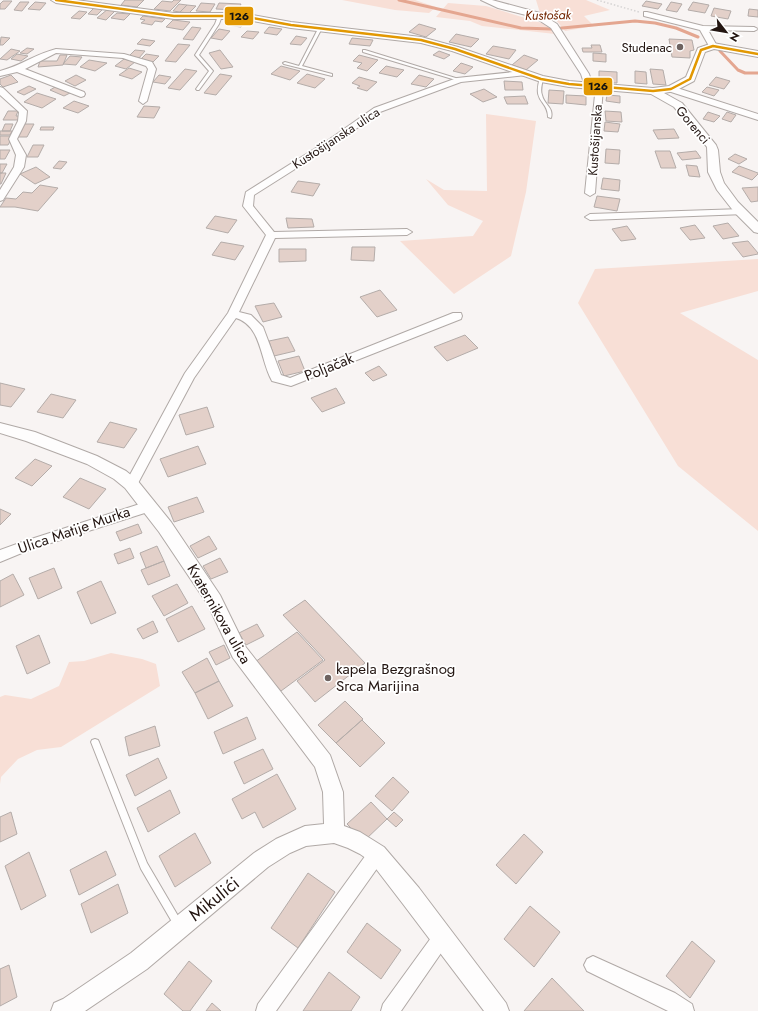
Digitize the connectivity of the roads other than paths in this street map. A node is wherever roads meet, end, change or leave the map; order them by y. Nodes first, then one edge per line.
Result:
1 (56, 0) edge
2 (485, 0) edge
3 (647, 14) road end
4 (220, 16) junction
5 (320, 28) junction
6 (703, 28) junction
7 (754, 28) dead end
8 (712, 46) junction
9 (364, 51) dead end
10 (758, 54) edge
11 (286, 63) dead end
12 (300, 67) junction
13 (18, 69) junction
14 (0, 74) edge
15 (523, 74) junction
16 (331, 75) dead end
17 (541, 79) junction
18 (460, 80) junction
19 (594, 86) junction
20 (198, 89) dead end
21 (671, 89) junction
22 (0, 90) edge
23 (653, 91) junction
24 (81, 94) dead end
25 (143, 101) dead end
26 (550, 117) dead end
27 (758, 117) edge
28 (590, 193) dead end
29 (0, 198) edge
30 (742, 212) junction
31 (590, 217) dead end
32 (758, 229) edge
33 (407, 232) dead end
34 (272, 235) junction
35 (233, 314) junction
36 (457, 316) dead end
37 (0, 428) edge
38 (131, 484) junction
39 (149, 506) junction
40 (0, 556) edge
41 (95, 742) dead end
42 (334, 833) junction
43 (377, 854) junction
44 (180, 927) junction
45 (442, 937) junction
46 (593, 965) dead end
47 (62, 1011) edge
48 (265, 1011) edge
49 (390, 1011) edge
50 (498, 1011) edge
51 (685, 1011) edge

1 - 4 street, Kustošijanska ulica
2 - 19 street, Kustošijanska
3 - 6 street
4 - 5 street, Kustošijanska ulica
4 - 20 lane
5 - 12 lane
5 - 15 street, Kustošijanska ulica
6 - 7 street
6 - 8 street
8 - 10 street
8 - 21 street
9 - 18 lane
11 - 12 lane
12 - 16 lane
13 - 14 street
13 - 24 street
13 - 25 street
15 - 17 street, Kustošijanska ulica
15 - 18 street, Kustošijanska ulica
17 - 19 street, Kustošijanska ulica
17 - 26 lane
18 - 34 street, Kustošijanska ulica
19 - 23 street, Kustošijanska ulica
19 - 28 street, Kustošijanska
21 - 23 street, Kustošijanska ulica
21 - 27 street, Kustošijanska ulica
22 - 29 street
23 - 30 street, Gorenci
30 - 31 street
30 - 32 street, Gorenci
33 - 34 street
34 - 35 street
35 - 36 street, Poljačak
35 - 38 street
37 - 38 street, Kvaternikova ulica
38 - 39 street, Kvaternikova ulica
39 - 40 street, Ulica Matije Murka
39 - 42 street, Kvaternikova ulica
41 - 44 lane
42 - 43 street, Mikulići
42 - 44 street, Mikulići
43 - 45 street, Mikulići
43 - 48 street
44 - 47 street, Mikulići
45 - 49 street
45 - 50 street, Mikulići
46 - 51 street

